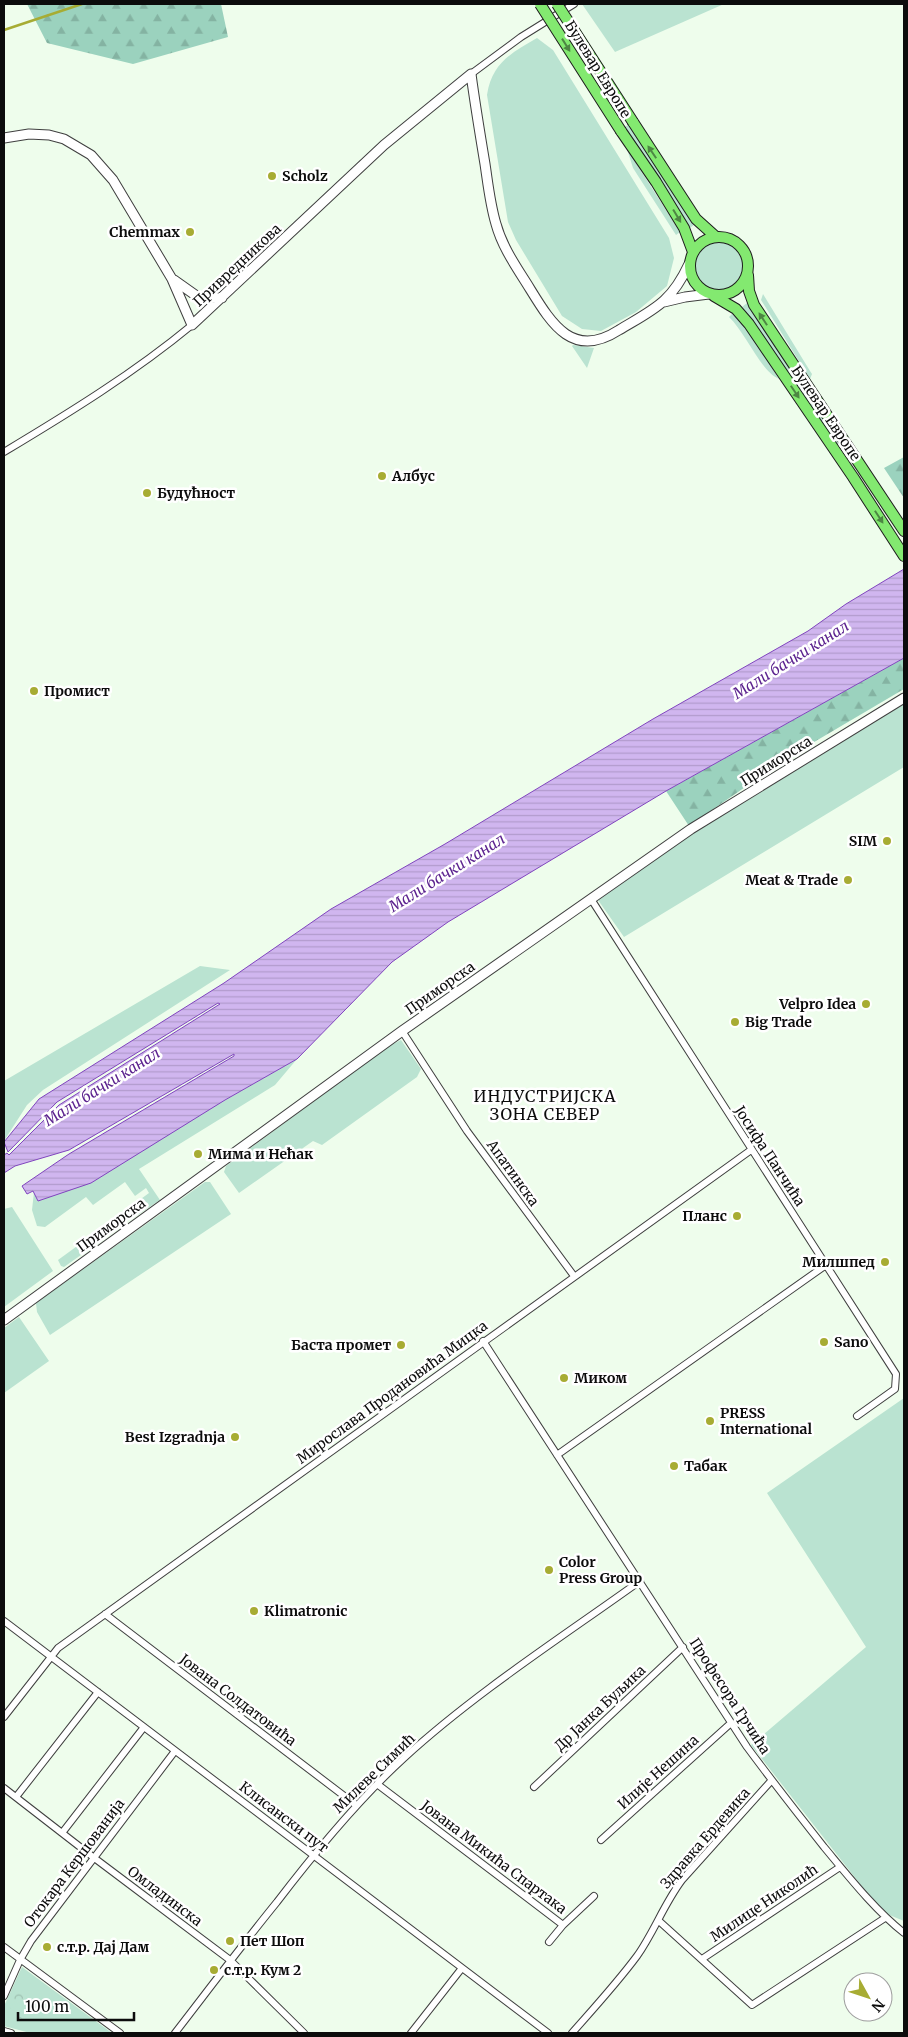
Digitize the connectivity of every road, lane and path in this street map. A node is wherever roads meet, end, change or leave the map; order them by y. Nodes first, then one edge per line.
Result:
1 (540, 4) edge
2 (557, 4) edge
3 (574, 4) edge
4 (471, 74) junction
5 (4, 138) edge
6 (716, 237) junction
7 (693, 252) junction
8 (689, 264) junction
9 (748, 275) junction
10 (172, 279) junction
11 (711, 295) junction
12 (222, 298) junction
13 (664, 302) junction
14 (192, 325) junction
15 (4, 452) edge
16 (904, 531) edge
17 (904, 556) edge
18 (904, 698) edge
19 (592, 899) junction
20 (402, 1032) junction
21 (751, 1150) junction
22 (826, 1265) junction
23 (574, 1276) junction
24 (4, 1320) edge
25 (483, 1341) junction
26 (857, 1416) dead end
27 (558, 1455) junction
28 (640, 1581) junction
29 (105, 1614) junction
30 (5, 1623) edge
31 (683, 1647) junction
32 (51, 1656) junction
33 (98, 1692) junction
34 (4, 1717) edge
35 (731, 1723) junction
36 (144, 1727) junction
37 (175, 1751) junction
38 (771, 1781) junction
39 (377, 1784) junction
40 (534, 1787) dead end
41 (4, 1788) edge
42 (16, 1797) junction
43 (356, 1805) junction
44 (62, 1833) junction
45 (602, 1840) dead end
46 (314, 1855) junction
47 (93, 1858) junction
48 (840, 1867) junction
49 (594, 1896) dead end
50 (885, 1918) junction
51 (659, 1921) junction
52 (563, 1925) junction
53 (904, 1933) edge
54 (549, 1942) dead end
55 (4, 1947) edge
56 (702, 1959) junction
57 (20, 1960) junction
58 (230, 1960) junction
59 (462, 1968) junction
60 (4, 1996) edge
61 (4, 2031) edge
62 (11, 2033) edge
63 (120, 2033) edge
64 (175, 2033) edge
65 (304, 2033) edge
66 (413, 2033) edge
67 (548, 2033) edge
68 (572, 2033) edge

1 -> 7 main road, Булевар Европе, bridge
6 -> 2 main road, Булевар Европе, bridge
3 - 4 street, Привредникова
4 - 12 street, Привредникова
4 - 13 street
5 - 10 street
6 - 7 main road
6 - 9 main road, Булевар Европе
7 - 8 main road
8 - 11 main road, Булевар Европе
8 - 13 street
9 - 11 main road
16 -> 9 main road, Булевар Европе
10 - 12 street
10 - 14 street
11 - 13 street
11 -> 17 main road, Булевар Европе
12 - 14 street, Привредникова
14 - 15 street, Привредникова
18 - 19 street, Приморска
19 - 20 street, Приморска
19 - 21 street, Јосифа Панчића
20 - 23 street, Апатинска
20 - 24 street, Приморска
21 - 22 street, Јосифа Панчића
21 - 23 street, Мирослава Продановића Мицка
22 - 26 street, Јосифа Панчића
22 - 27 street
23 - 25 street, Мирослава Продановића Мицка
25 - 27 street, Професора Грчића
25 - 29 street, Мирослава Продановића Мицка
27 - 28 street, Професора Грчића
28 - 31 street, Професора Грчића
28 - 39 street, Милеве Симић
29 - 32 street, Мирослава Продановића Мицка
29 - 43 street, Јована Солдатовића
30 - 32 street, Клисански пут
31 - 35 street, Професора Грчића
31 - 40 street, Др Јанка Буљика
32 - 33 street, Клисански пут
32 - 34 street, Мирослава Продановића Мицка
33 - 36 street, Клисански пут
33 - 42 street
35 - 38 street, Професора Грчића
35 - 45 street, Илије Нешина
36 - 37 street, Клисански пут
36 - 44 street
37 - 46 street, Клисански пут
37 - 47 street, Отокара Кершованија
38 - 48 street, Професора Грчића
38 - 51 street, Здравка Ердевика
39 - 43 street, Милеве Симић
39 - 52 street, Јована Микића Спартака
41 - 42 street, Омладинска
42 - 44 street, Омладинска
43 - 46 street, Милеве Симић
44 - 47 street, Омладинска
46 - 58 street, Милеве Симић
46 - 59 street, Клисански пут
47 - 57 street, Отокара Кершованија
47 - 58 street, Омладинска
48 - 50 street, Професора Грчића
48 - 56 street, Милице Николић
49 - 52 street, Јована Микића Спартака
50 - 53 street, Професора Грчића
50 - 56 street
51 - 56 street
51 - 68 street, Здравка Ердевика
52 - 54 street
55 - 57 street
57 - 60 street, Отокара Кершованија
57 - 63 street
58 - 64 street, Милеве Симић
58 - 65 street, Омладинска
59 - 66 street
59 - 67 street, Клисански пут
61 - 62 street

